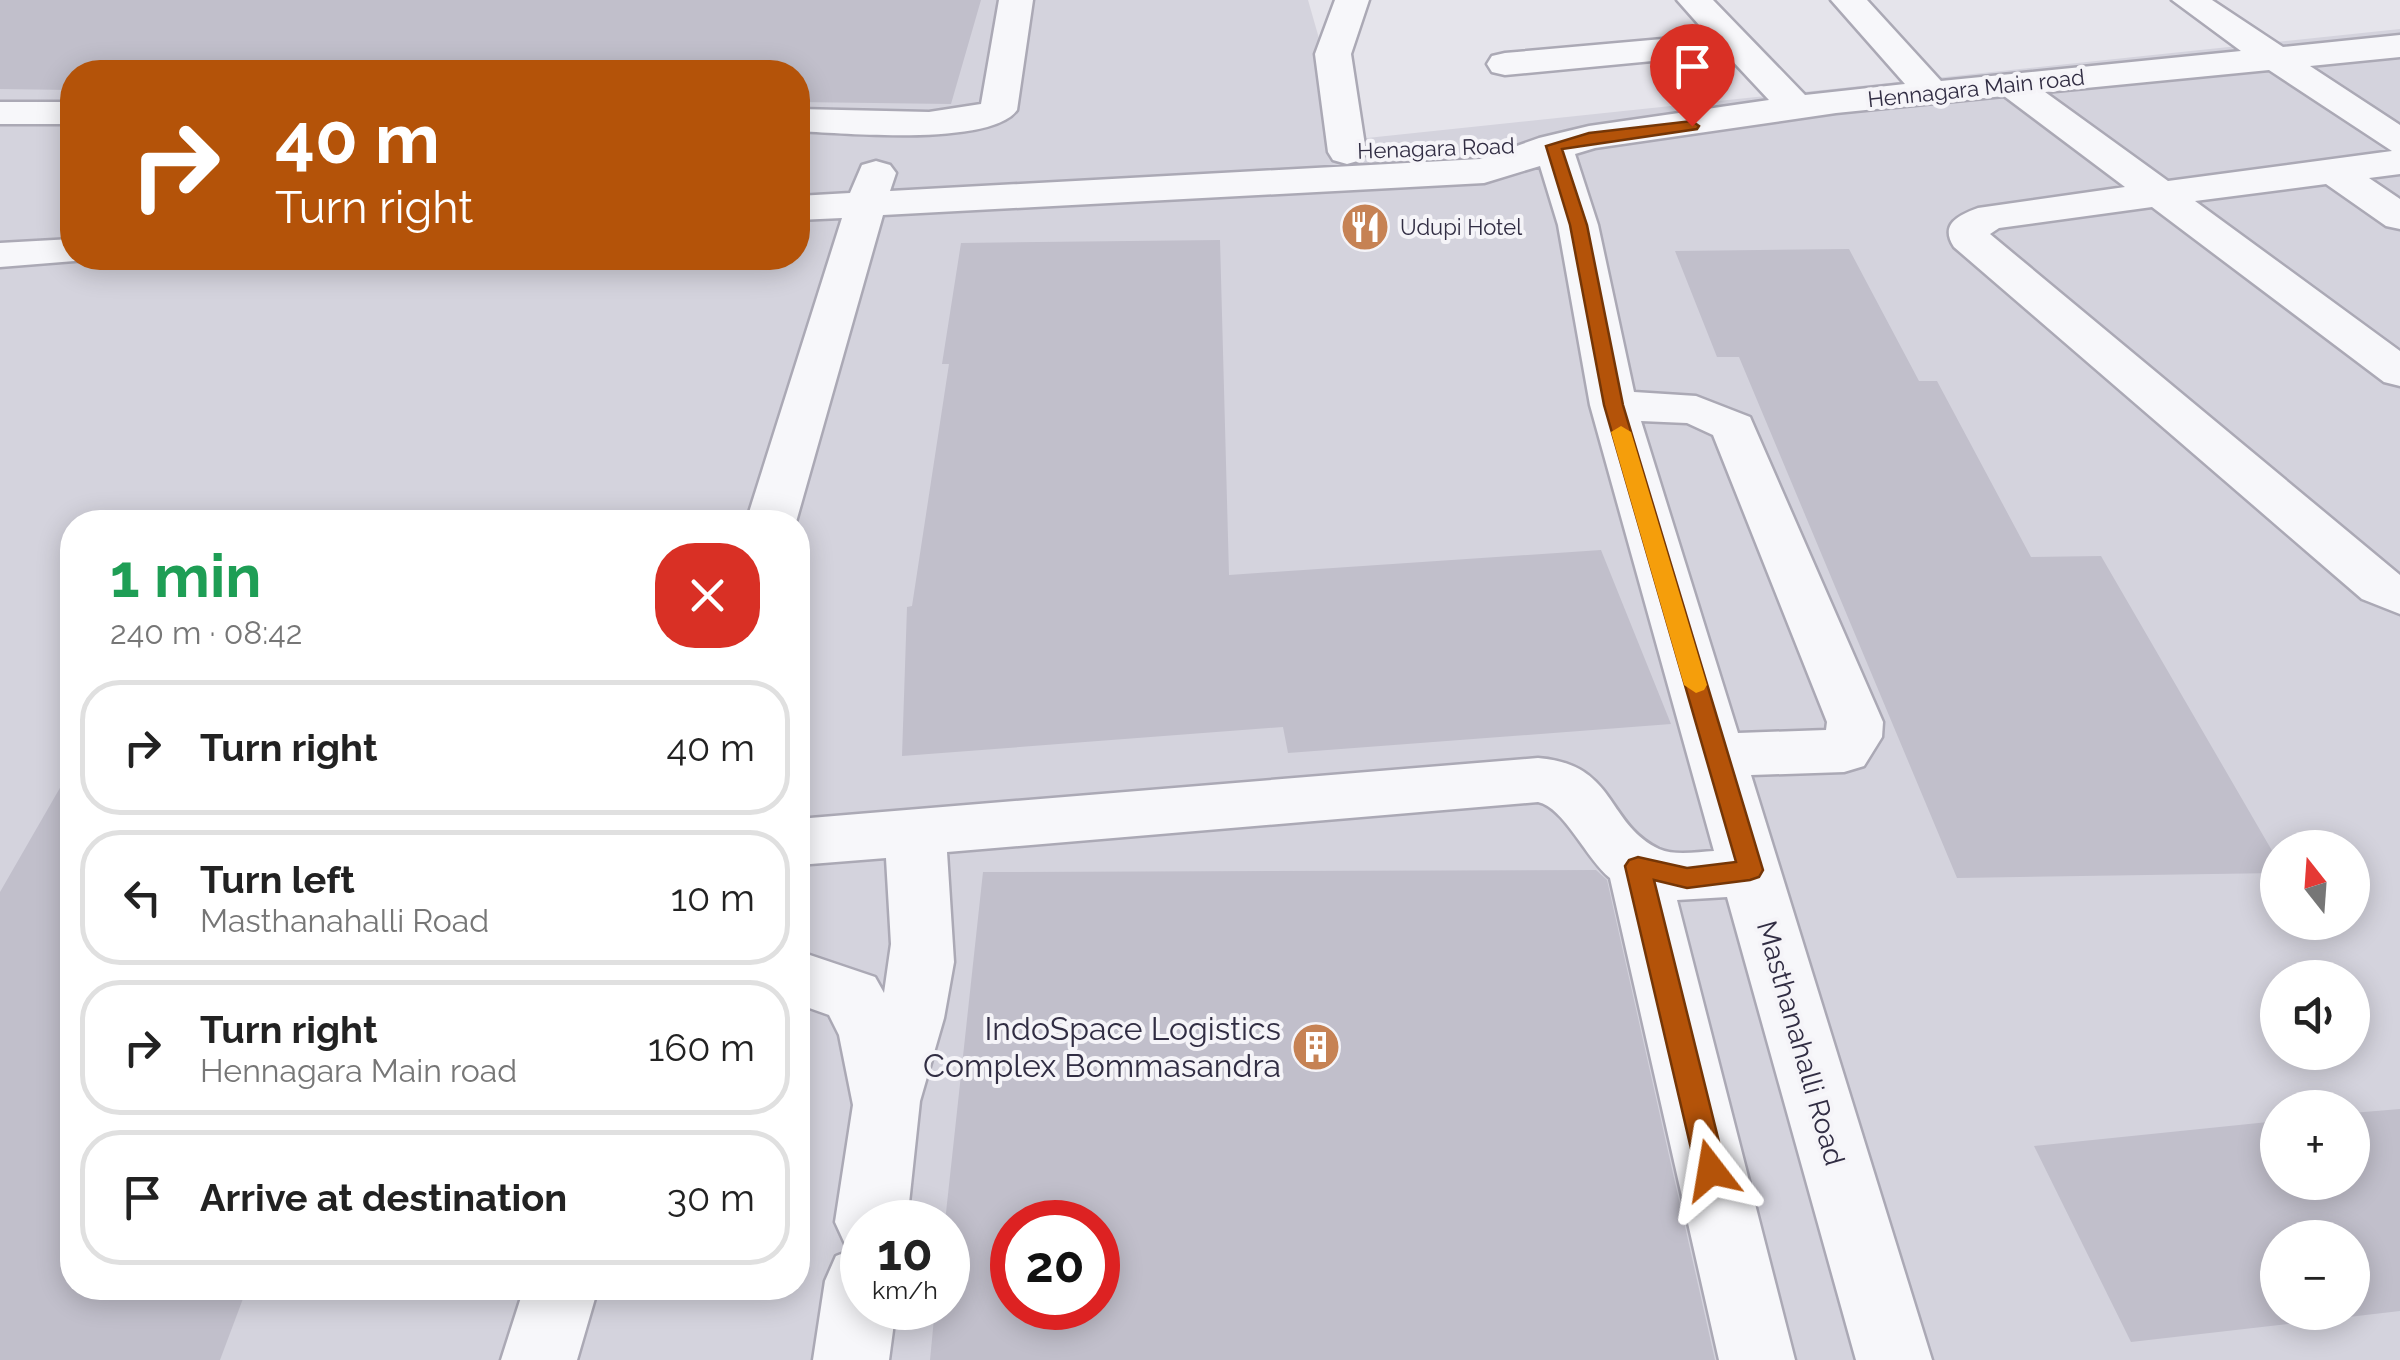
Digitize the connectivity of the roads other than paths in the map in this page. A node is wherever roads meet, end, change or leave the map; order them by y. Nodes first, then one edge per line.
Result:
1 (1016, 0) edge
2 (1352, 0) edge
3 (1694, 0) edge
4 (1848, 0) edge
5 (2188, 0) edge
6 (1735, 43) junction
7 (2400, 46) edge
8 (2277, 59) junction
9 (1505, 64) dead end
10 (2012, 85) junction
11 (1932, 92) junction
12 (1796, 108) junction
13 (0, 113) edge
14 (60, 113) edge
15 (810, 120) edge
16 (2400, 142) edge
17 (1554, 146) junction
18 (1346, 152) junction
19 (2400, 162) edge
20 (2333, 171) junction
21 (810, 179) edge
22 (870, 189) junction
23 (2160, 194) junction
24 (810, 205) edge
25 (2400, 217) edge
26 (60, 219) edge
27 (0, 223) edge
28 (60, 252) edge
29 (0, 256) edge
30 (2400, 372) edge
31 (1613, 405) junction
32 (774, 510) edge
33 (2400, 596) edge
34 (1716, 755) junction
35 (916, 834) junction
36 (810, 841) edge
37 (1638, 866) junction
38 (1750, 870) junction
39 (810, 980) edge
40 (887, 1105) junction
41 (873, 1200) edge
42 (556, 1300) edge
43 (856, 1330) edge
44 (539, 1360) edge
45 (852, 1360) edge
46 (1757, 1360) edge
47 (1894, 1360) edge

1 - 15 street
2 - 18 street
3 - 6 street
4 - 11 street
5 - 8 street
6 - 9 street
6 - 12 street
7 - 8 street, Hennagara Main road
8 - 10 street, Hennagara Main road
8 - 16 street
10 - 11 street, Hennagara Main road
10 - 23 street
11 - 12 street, Hennagara Main road
12 - 17 street, Hennagara Main road
13 - 14 street
17 - 18 street, Henagara Road
17 - 22 street, Henagara Road
17 - 31 street, Masthanahalli Road
18 - 22 street, Henagara Road
19 - 20 street
20 - 23 street
20 - 25 street
21 - 22 street, Henagara Road
22 - 24 street, Henagara Road
22 - 32 street
23 - 30 street
23 - 33 street
26 - 27 street
28 - 29 street
31 - 34 street, Masthanahalli Road
31 - 34 street
34 - 38 street, Masthanahalli Road
35 - 36 street
35 - 37 street
35 - 40 street
37 - 38 street
37 - 46 street
38 - 47 street, Masthanahalli Road
39 - 40 street
40 - 41 street
42 - 44 street
43 - 45 street

